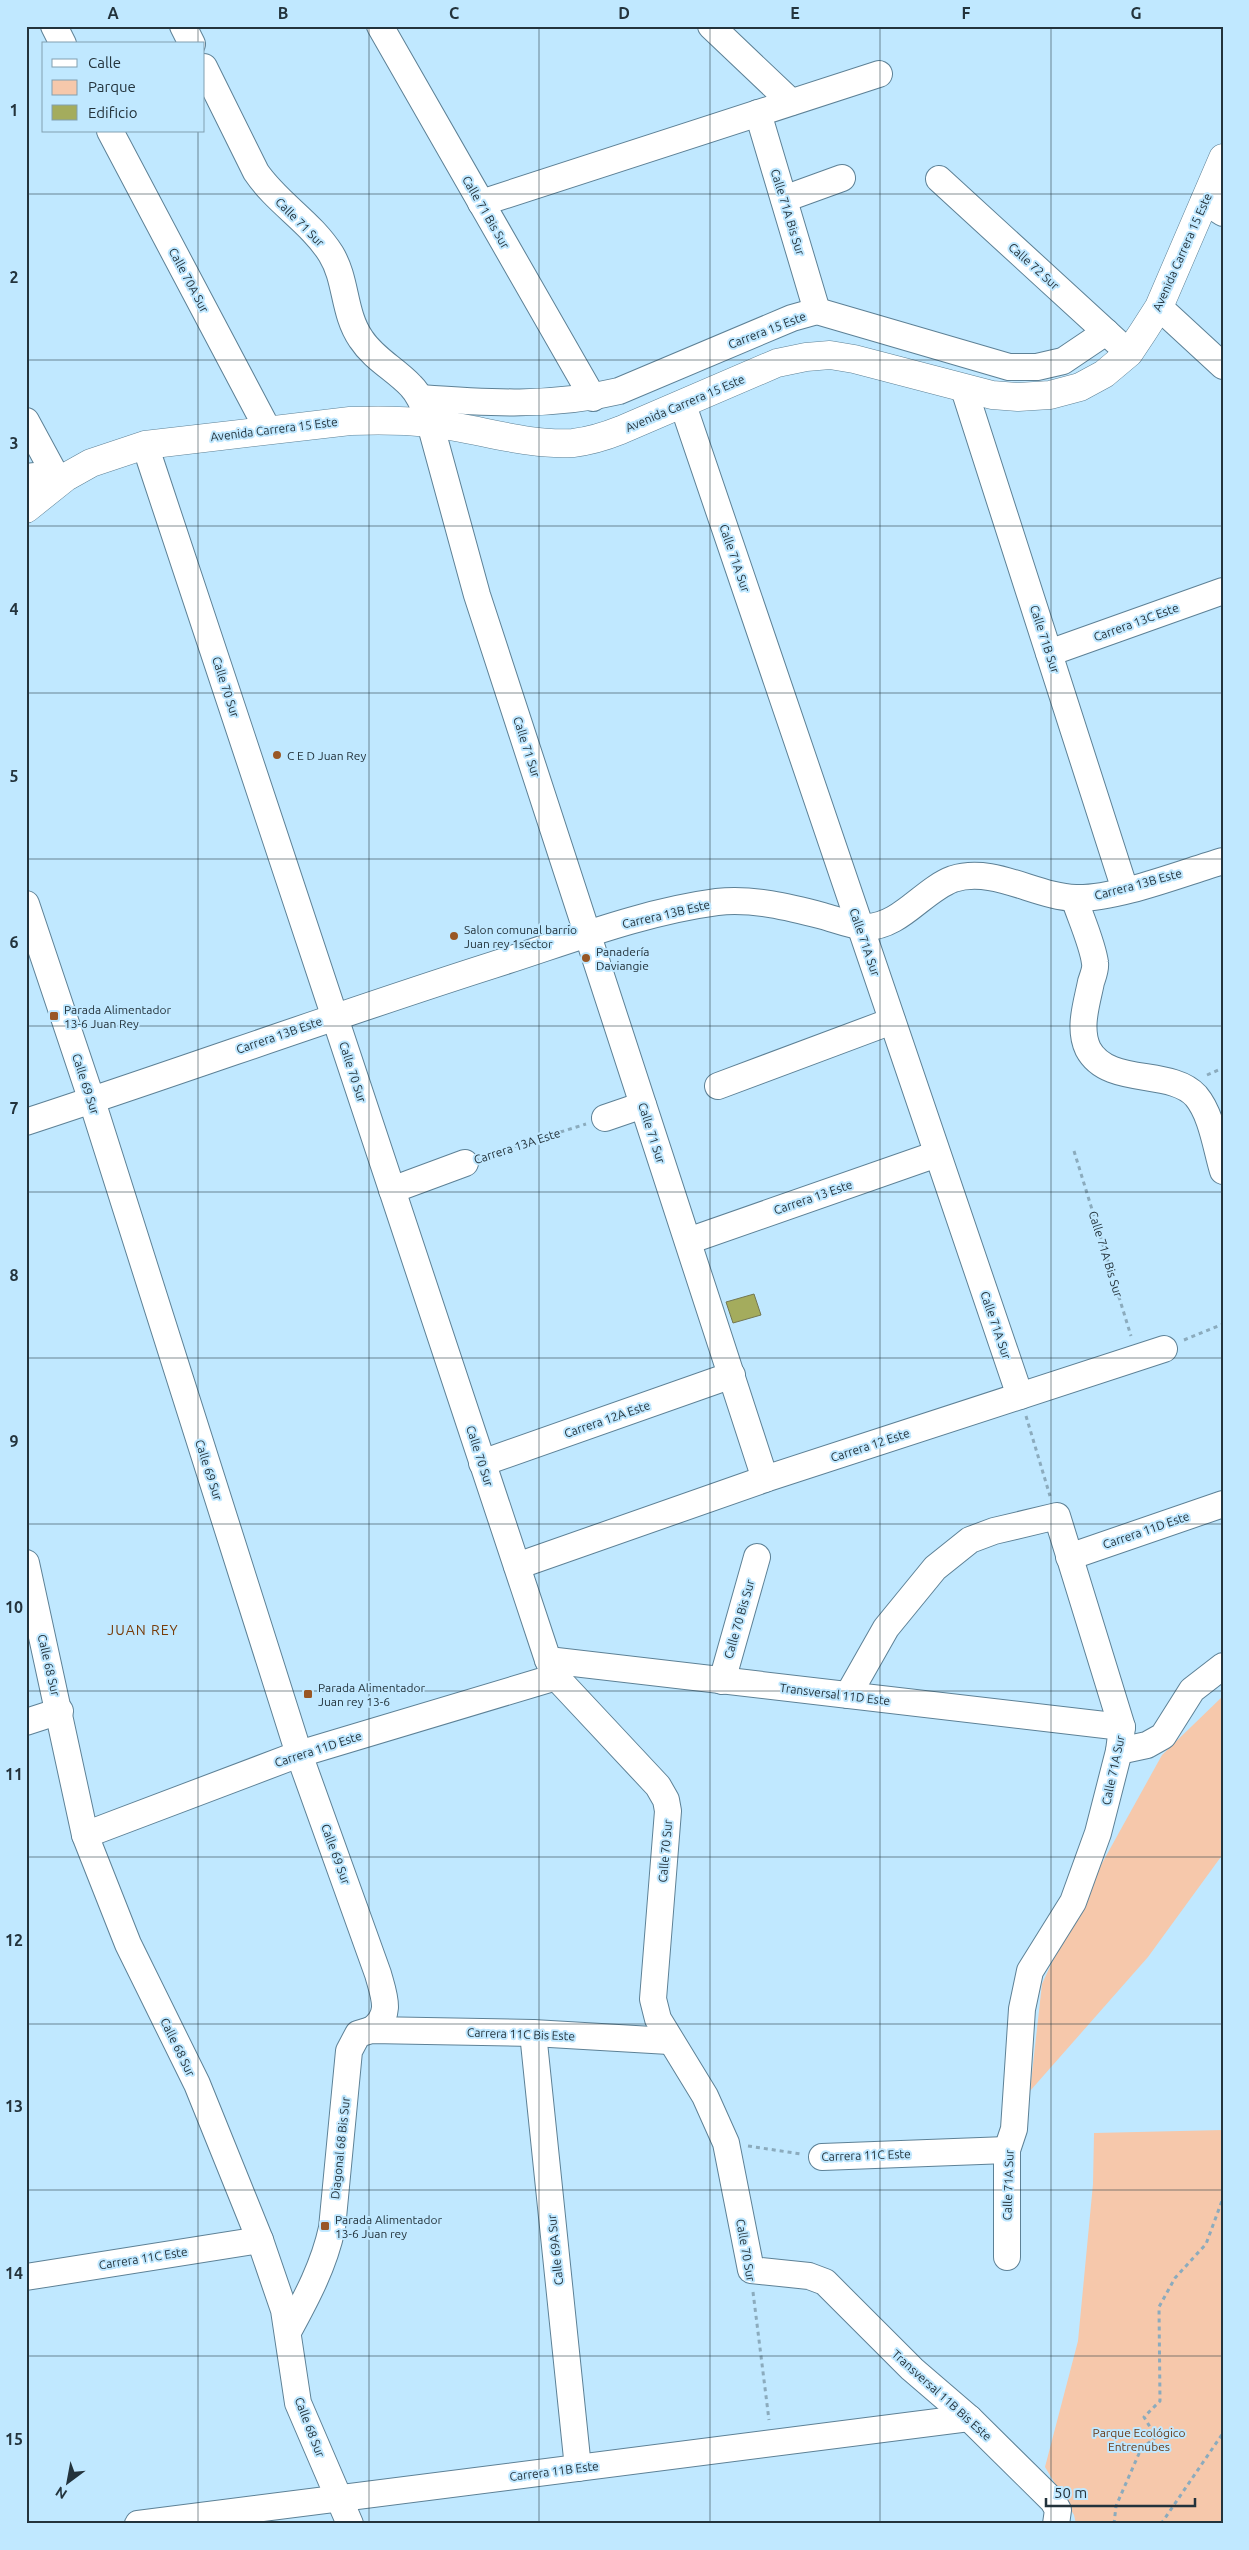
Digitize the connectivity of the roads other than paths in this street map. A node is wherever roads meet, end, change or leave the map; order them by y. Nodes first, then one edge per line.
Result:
1 (54, 26) edge
2 (183, 26) edge
3 (380, 26) edge
4 (711, 26) edge
5 (62, 42) edge
6 (191, 42) edge
7 (205, 70) edge
8 (879, 74) dead end
9 (791, 102) junction
10 (758, 113) junction
11 (111, 132) edge
12 (1223, 158) edge
13 (842, 178) dead end
14 (939, 179) dead end
15 (784, 199) junction
16 (481, 203) junction
17 (1214, 207) edge
18 (1159, 307) junction
19 (817, 311) junction
20 (1106, 332) junction
21 (1129, 353) junction
22 (1223, 366) edge
23 (964, 389) junction
24 (420, 398) junction
25 (593, 398) junction
26 (683, 405) junction
27 (26, 421) edge
28 (430, 423) junction
29 (268, 430) junction
30 (146, 445) junction
31 (26, 477) edge
32 (57, 478) junction
33 (26, 510) edge
34 (1223, 592) edge
35 (1049, 654) junction
36 (1223, 861) edge
37 (1125, 890) junction
38 (1074, 898) junction
39 (26, 904) edge
40 (860, 926) junction
41 (588, 935) junction
42 (334, 1016) junction
43 (892, 1021) junction
44 (718, 1086) dead end
45 (92, 1101) junction
46 (643, 1105) junction
47 (605, 1118) road end
48 (26, 1122) edge
49 (937, 1154) junction
50 (465, 1163) road end
51 (1223, 1171) edge
52 (392, 1190) junction
53 (688, 1241) junction
54 (1164, 1349) road end
55 (732, 1376) junction
56 (1020, 1396) junction
57 (482, 1463) junction
58 (765, 1479) junction
59 (1223, 1504) edge
60 (757, 1556) dead end
61 (1069, 1557) junction
62 (26, 1563) edge
63 (517, 1566) junction
64 (1223, 1666) edge
65 (552, 1668) junction
66 (722, 1681) junction
67 (848, 1695) junction
68 (60, 1711) junction
69 (26, 1722) edge
70 (1120, 1739) junction
71 (300, 1754) junction
72 (85, 1836) junction
73 (372, 2030) junction
74 (533, 2033) junction
75 (669, 2041) junction
76 (1007, 2150) junction
77 (822, 2158) road end
78 (260, 2240) junction
79 (1007, 2257) dead end
80 (751, 2270) joint
81 (26, 2277) edge
82 (289, 2330) junction
83 (970, 2418) junction
84 (578, 2468) junction
85 (338, 2498) junction
86 (138, 2524) edge
87 (350, 2524) edge
88 (1056, 2524) edge

1 - 5 street
2 - 6 street
3 - 16 street, Calle 71 Bis Sur
4 - 9 street
7 - 24 street, Calle 71 Sur
8 - 9 street
9 - 10 street
10 - 15 street, Calle 71A Bis Sur
10 - 16 street
11 - 29 street, Calle 70A Sur
12 - 17 main road, Avenida Carrera 15 Este
13 - 15 street
14 - 20 street, Calle 72 Sur
15 - 19 street, Calle 71A Bis Sur
16 - 25 street, Calle 71 Bis Sur
17 - 18 main road, Avenida Carrera 15 Este
18 - 21 main road, Avenida Carrera 15 Este
18 - 22 street
19 - 20 street, Carrera 15 Este
19 - 25 street, Carrera 15 Este
20 - 21 street, Calle 72 Sur
21 - 23 main road, Avenida Carrera 15 Este
23 - 26 main road, Avenida Carrera 15 Este
23 - 35 street, Calle 71B Sur
24 - 25 street, Carrera 15 Este
24 - 28 street, Calle 71 Sur
26 - 28 main road, Avenida Carrera 15 Este
26 - 40 street, Calle 71A Sur
27 - 32 street
28 - 29 main road, Avenida Carrera 15 Este
28 - 41 street, Calle 71 Sur
29 - 30 main road, Avenida Carrera 15 Este
30 - 32 main road, Avenida Carrera 15 Este
30 - 42 street, Calle 70 Sur
31 - 32 street
32 - 33 main road, Avenida Carrera 15 Este
34 - 35 street, Carrera 13C Este
35 - 37 street, Calle 71B Sur
36 - 37 street, Carrera 13B Este
37 - 38 street, Carrera 13B Este
38 - 40 street, Carrera 13B Este
38 - 51 street
39 - 45 street, Calle 69 Sur
40 - 41 street, Carrera 13B Este
40 - 43 street, Calle 71A Sur
41 - 42 street, Carrera 13B Este
41 - 46 street, Calle 71 Sur
42 - 45 street, Carrera 13B Este
42 - 52 street, Calle 70 Sur
43 - 44 street
43 - 49 street, Calle 71A Sur
45 - 48 street, Carrera 13B Este
45 - 71 street, Calle 69 Sur
46 - 47 street
46 - 53 street, Calle 71 Sur
49 - 53 street, Carrera 13 Este
49 - 56 street, Calle 71A Sur
50 - 52 street, Carrera 13A Este
52 - 57 street, Calle 70 Sur
53 - 55 street, Calle 71 Sur
54 - 56 street, Carrera 12 Este
55 - 57 street, Carrera 12A Este
55 - 58 street, Calle 71 Sur
56 - 58 street, Carrera 12 Este
57 - 63 street, Calle 70 Sur
58 - 63 street, Carrera 12 Este
59 - 61 street, Carrera 11D Este
60 - 66 street, Calle 70 Bis Sur
61 - 67 street, Calle 71A Sur
61 - 70 street, Calle 71A Sur
62 - 68 street, Calle 68 Sur
63 - 65 street, Calle 70 Sur
64 - 70 street, Transversal 11D Este
65 - 66 street, Transversal 11D Este
65 - 71 street, Carrera 11D Este
65 - 75 street, Calle 70 Sur
66 - 67 street, Transversal 11D Este
67 - 70 street, Transversal 11D Este
68 - 69 street
68 - 72 street, Calle 68 Sur
70 - 76 street, Calle 71A Sur
71 - 72 street, Carrera 11D Este
71 - 73 street, Calle 69 Sur
72 - 78 street, Calle 68 Sur
73 - 74 street, Carrera 11C Bis Este
73 - 82 street, Diagonal 68 Bis Sur
74 - 75 street, Carrera 11C Bis Este
74 - 84 street, Calle 69A Sur
75 - 80 street, Calle 70 Sur
76 - 77 street, Carrera 11C Este
76 - 79 street, Calle 71A Sur
78 - 81 street, Carrera 11C Este
78 - 82 street, Calle 68 Sur
80 - 83 street, Transversal 11B Bis Este
82 - 85 street, Calle 68 Sur
83 - 84 street, Carrera 11B Este
83 - 88 street, Transversal 11B Bis Este
84 - 85 street, Carrera 11B Este
85 - 86 street, Carrera 11B Este
85 - 87 street, Calle 68 Sur

